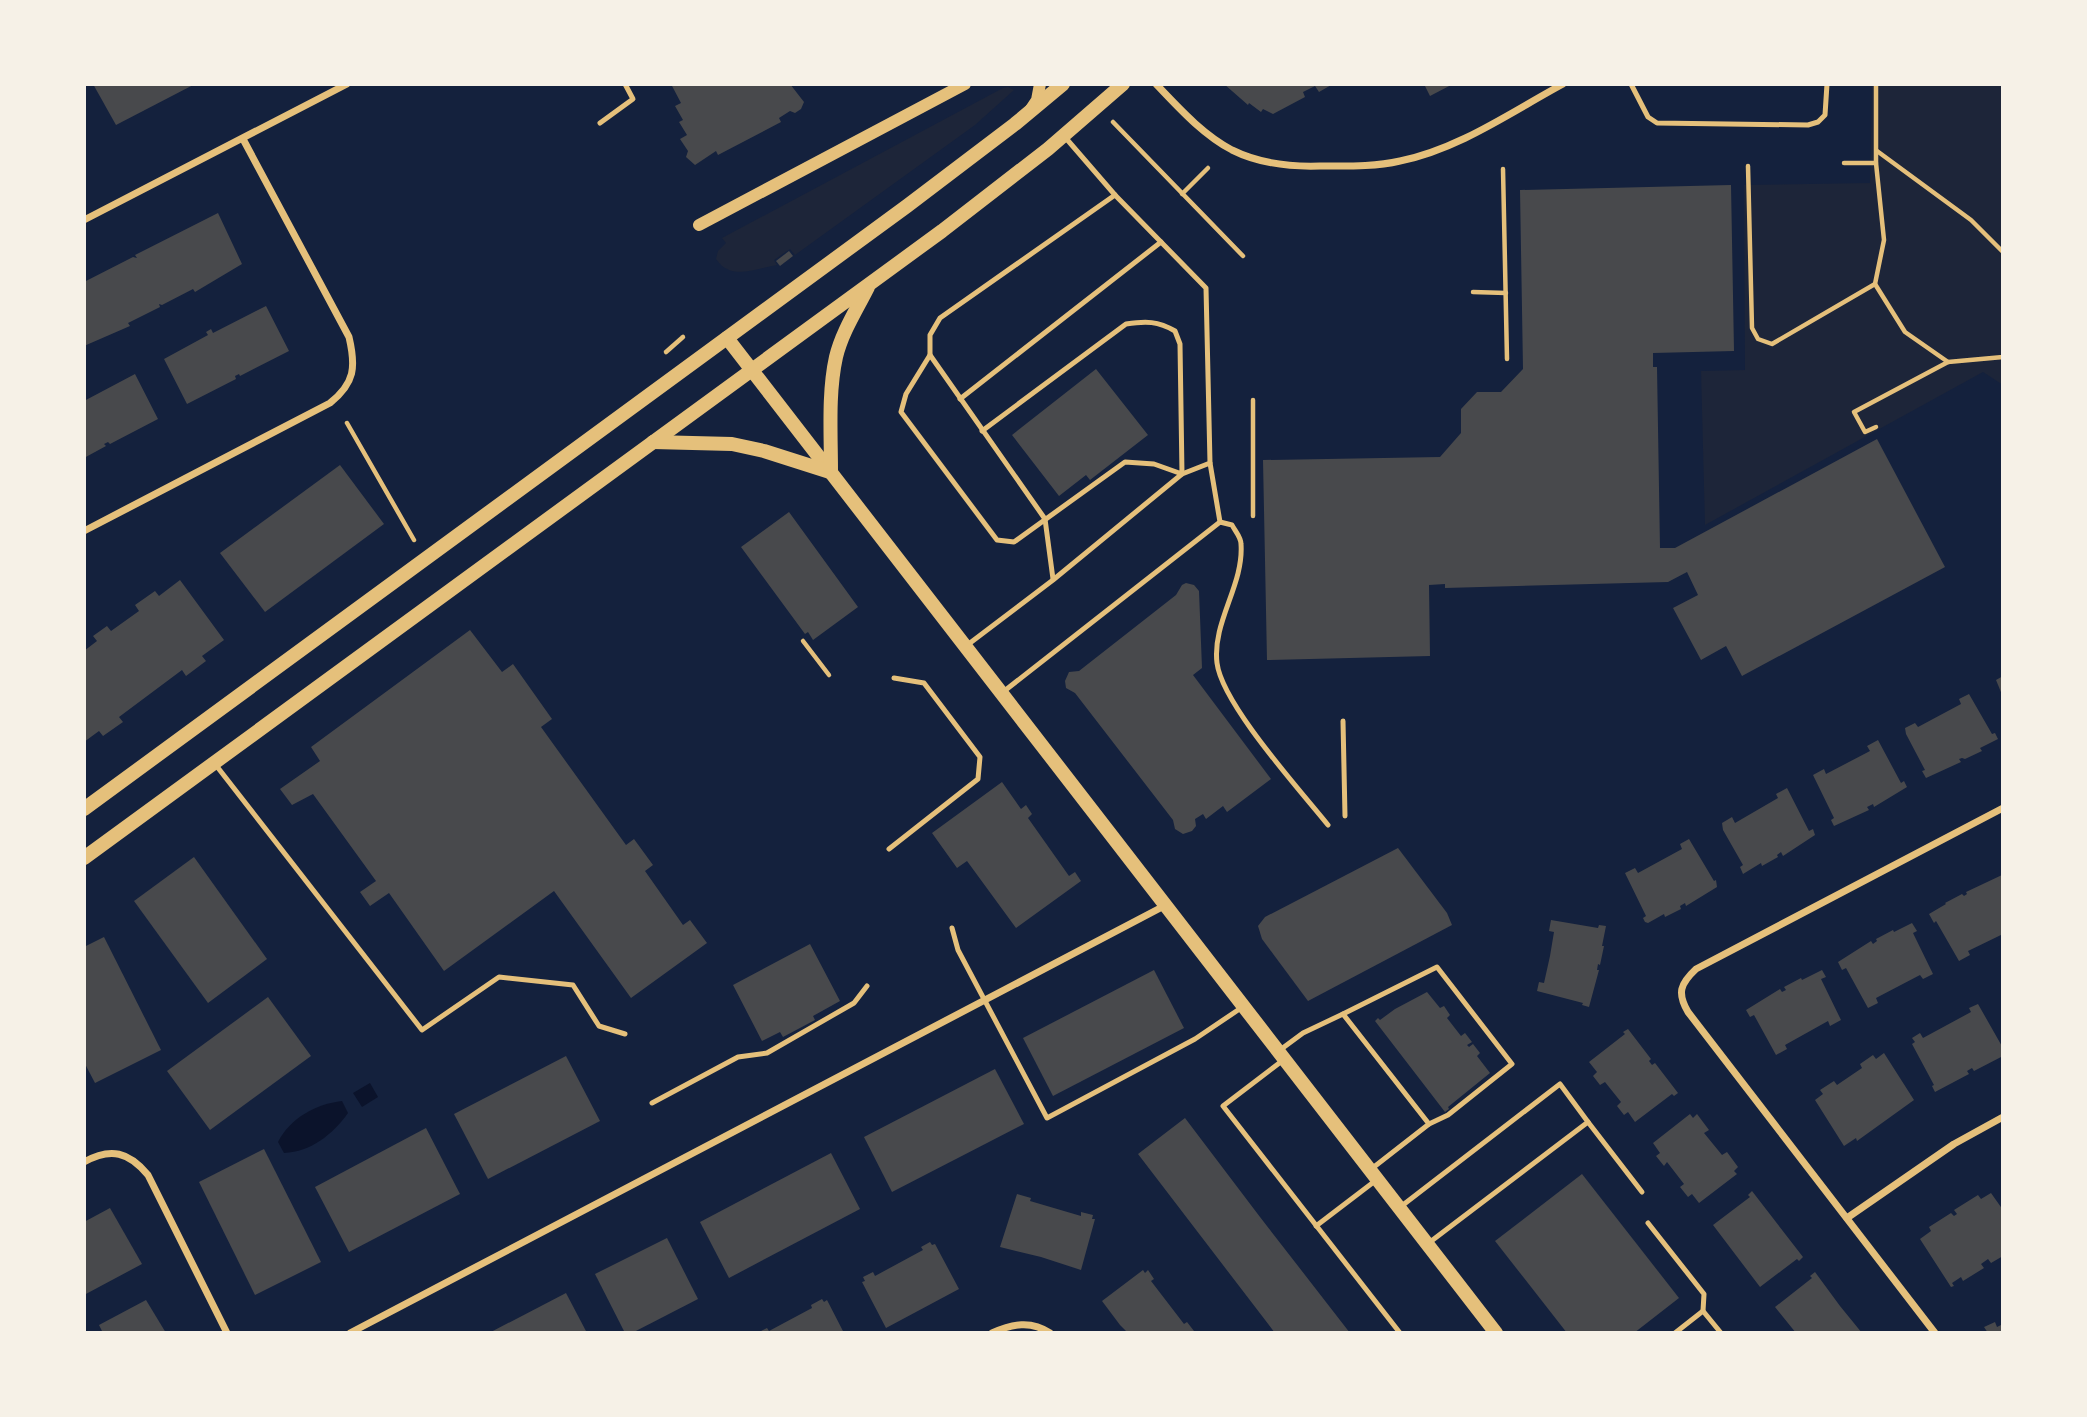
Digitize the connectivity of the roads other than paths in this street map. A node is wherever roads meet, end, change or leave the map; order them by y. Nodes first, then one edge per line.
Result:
1 (347, 84) edge
2 (625, 84) edge
3 (965, 84) edge
4 (1040, 84) edge
5 (1063, 84) edge
6 (1123, 84) edge
7 (1156, 84) edge
8 (1631, 84) edge
9 (1827, 84) edge
10 (1560, 85) edge
11 (1029, 113) junction
12 (600, 123) dead end
13 (1064, 136) junction
14 (243, 139) junction
15 (1115, 195) junction
16 (84, 220) edge
17 (699, 225) dead end
18 (1161, 242) junction
19 (870, 282) junction
20 (727, 338) junction
21 (930, 355) junction
22 (752, 370) junction
23 (960, 399) junction
24 (982, 431) junction
25 (653, 442) junction
26 (1210, 463) junction
27 (831, 472) junction
28 (1182, 474) junction
29 (1045, 519) junction
30 (1220, 522) junction
31 (84, 531) edge
32 (1053, 580) junction
33 (966, 646) junction
34 (894, 678) dead end
35 (1002, 693) junction
36 (1343, 721) dead end
37 (214, 762) junction
38 (2003, 808) edge
39 (84, 809) edge
40 (1345, 816) dead end
41 (1328, 825) dead end
42 (889, 849) dead end
43 (84, 858) edge
44 (1166, 905) junction
45 (952, 928) dead end
46 (867, 986) dead end
47 (984, 999) junction
48 (1244, 1006) junction
49 (1343, 1014) junction
50 (625, 1034) dead end
51 (1282, 1056) junction
52 (652, 1103) dead end
53 (2003, 1117) edge
54 (1588, 1122) junction
55 (1429, 1124) junction
56 (84, 1161) edge
57 (1374, 1175) junction
58 (1642, 1192) dead end
59 (1399, 1208) junction
60 (1847, 1218) junction
61 (1648, 1223) dead end
62 (1316, 1226) junction
63 (1427, 1244) junction
64 (1703, 1311) junction
65 (227, 1333) edge
66 (350, 1333) edge
67 (992, 1333) edge
68 (1050, 1333) edge
69 (1400, 1333) edge
70 (1496, 1333) edge
71 (1675, 1333) edge
72 (1721, 1333) edge
73 (1935, 1333) edge

1 - 14 street
2 - 12 lane
3 - 17 street
4 - 11 street
5 - 11 main road
6 - 13 main road
7 - 10 street
8 - 9 lane
11 - 20 main road
13 - 15 lane
13 - 19 main road
14 - 16 street
14 - 31 street
15 - 18 lane
15 - 21 lane
18 - 23 lane
18 - 26 lane
19 - 22 main road
19 - 27 main road
20 - 22 main road
20 - 39 main road
21 - 23 lane
21 - 29 lane
22 - 25 main road
22 - 27 main road
23 - 24 lane
24 - 28 lane
24 - 29 lane
25 - 27 main road
25 - 37 main road
26 - 28 lane
26 - 30 lane
27 - 33 main road
28 - 29 lane
28 - 32 lane
29 - 32 lane
30 - 35 lane
30 - 41 lane
32 - 33 lane
33 - 35 main road
34 - 42 lane
35 - 44 main road
36 - 40 lane
37 - 43 main road
37 - 50 lane
38 - 60 street
44 - 47 street
44 - 48 main road
45 - 47 lane
46 - 52 lane
47 - 48 lane
47 - 66 street
48 - 51 main road
49 - 51 lane
49 - 55 lane
49 - 55 lane
51 - 57 main road
51 - 62 lane
53 - 60 street
54 - 58 lane
54 - 59 lane
54 - 63 lane
55 - 57 lane
56 - 65 street
57 - 59 main road
57 - 62 lane
59 - 63 main road
60 - 73 street
61 - 64 lane
62 - 69 lane
63 - 70 main road
64 - 71 lane
64 - 72 lane
67 - 68 street

